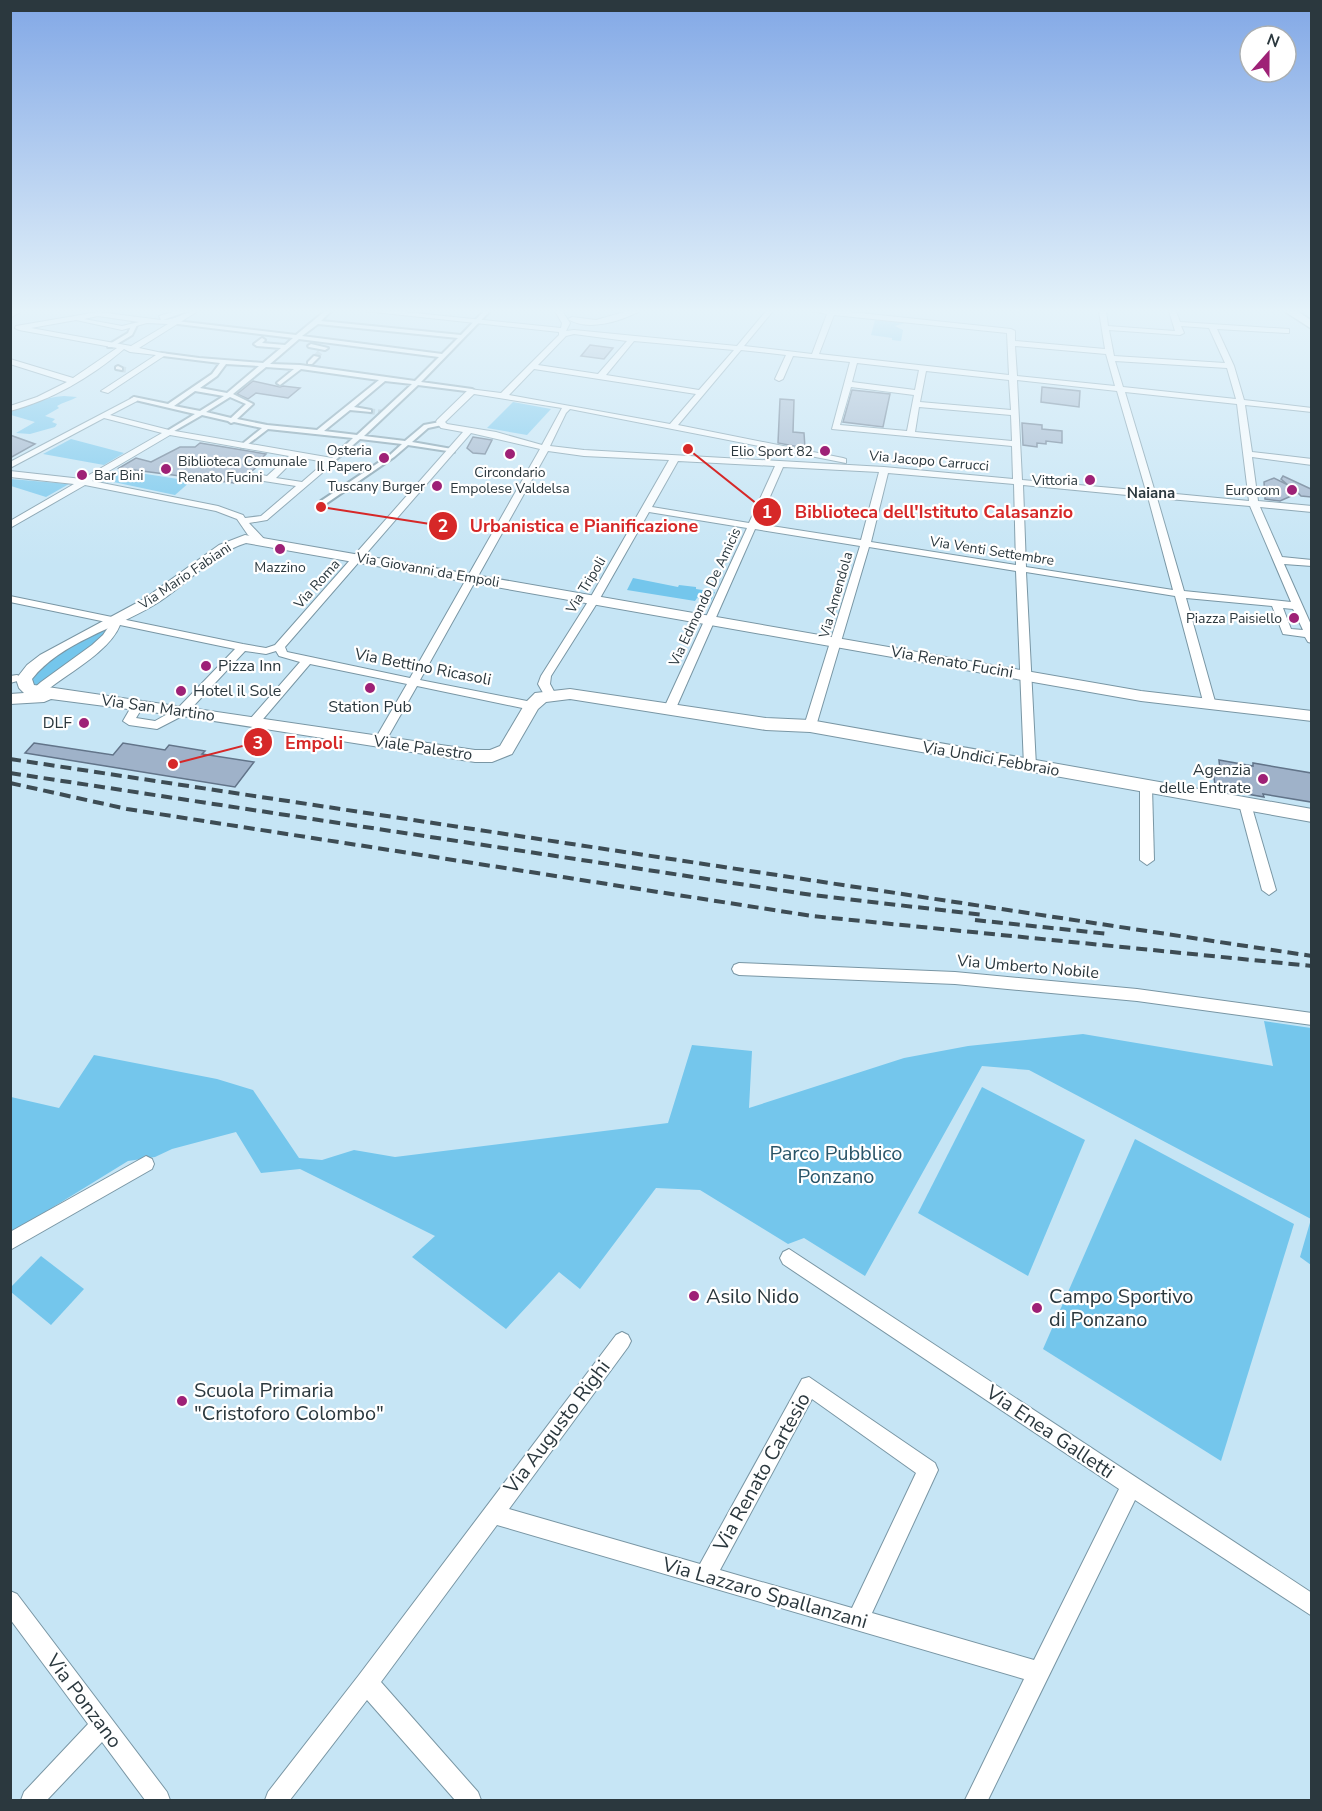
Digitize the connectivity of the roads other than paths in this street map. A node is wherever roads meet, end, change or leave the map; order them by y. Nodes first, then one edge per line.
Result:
1 (43, 396) edge
2 (124, 396) dead end
3 (186, 396) edge
4 (225, 396) edge
5 (230, 396) edge
6 (364, 396) edge
7 (403, 396) edge
8 (467, 396) edge
9 (500, 396) edge
10 (503, 396) joint
11 (701, 396) edge
12 (845, 396) edge
13 (917, 396) edge
14 (1014, 396) edge
15 (1122, 396) edge
16 (1181, 396) edge
17 (1239, 396) edge
18 (134, 399) junction
19 (1241, 402) junction
20 (915, 404) junction
21 (169, 406) junction
22 (568, 407) junction
23 (348, 408) junction
24 (10, 409) edge
25 (1311, 410) edge
26 (369, 411) tunnel mouth
27 (1014, 413) junction
28 (200, 414) junction
29 (104, 416) junction
30 (231, 421) junction
31 (441, 424) junction
32 (672, 426) junction
33 (267, 427) junction
34 (469, 430) junction
35 (169, 432) junction
36 (319, 432) junction
37 (910, 435) junction
38 (360, 437) junction
39 (408, 442) junction
40 (546, 444) junction
41 (1014, 444) junction
42 (243, 446) junction
43 (452, 451) junction
44 (1246, 454) junction
45 (296, 455) junction
46 (675, 458) junction
47 (332, 461) junction
48 (1311, 462) edge
49 (780, 464) junction
50 (10, 466) edge
51 (884, 471) junction
52 (10, 474) edge
53 (251, 476) dead end
54 (269, 479) junction
55 (83, 482) junction
56 (1018, 483) junction
57 (304, 486) junction
58 (1152, 495) junction
59 (324, 503) dead end
60 (1254, 504) junction
61 (646, 509) junction
62 (1311, 509) edge
63 (246, 524) junction
64 (10, 525) edge
65 (753, 527) junction
66 (237, 541) junction
67 (261, 541) junction
68 (865, 544) junction
69 (359, 558) junction
70 (1277, 560) junction
71 (1311, 563) edge
72 (1022, 569) junction
73 (473, 579) junction
74 (1180, 594) junction
75 (10, 599) edge
76 (594, 600) junction
77 (1276, 603) junction
78 (1299, 608) junction
79 (1311, 611) edge
80 (117, 620) junction
81 (709, 620) junction
82 (1310, 637) edge
83 (837, 642) junction
84 (243, 647) junction
85 (279, 647) junction
86 (307, 660) junction
87 (1026, 675) junction
88 (20, 676) edge
89 (413, 683) junction
90 (37, 692) junction
91 (550, 695) junction
92 (62, 696) junction
93 (10, 699) edge
94 (1210, 705) junction
95 (532, 706) junction
96 (670, 708) junction
97 (182, 711) junction
98 (1311, 716) edge
99 (254, 722) junction
100 (810, 726) junction
101 (380, 741) junction
102 (1030, 766) junction
103 (1146, 787) junction
104 (1245, 804) junction
105 (1311, 816) edge
106 (1147, 860) dead end
107 (1269, 890) dead end
108 (739, 969) dead end
109 (1311, 1019) edge
110 (146, 1164) dead end
111 (10, 1242) edge
112 (789, 1258) dead end
113 (622, 1341) dead end
114 (1131, 1486) junction
115 (492, 1514) junction
116 (705, 1576) junction
117 (10, 1601) edge
118 (1311, 1606) edge
119 (858, 1619) junction
120 (1038, 1672) junction
121 (367, 1683) junction
122 (102, 1725) junction
123 (32, 1800) edge
124 (159, 1800) edge
125 (276, 1800) edge
126 (470, 1800) edge
127 (976, 1800) edge

1 - 24 street
2 - 18 street
3 - 21 street
4 - 28 street
5 - 30 street
6 - 23 street
7 - 38 street
8 - 31 street
9 - 10 street
10 - 22 street
11 - 32 street
12 - 37 street
13 - 20 street
14 - 27 street
15 - 58 street
16 - 19 street
17 - 19 street
18 - 21 street
18 - 29 street
19 - 25 street
19 - 44 street
20 - 27 street
20 - 37 street
21 - 28 street
22 - 32 street
22 - 40 street
23 - 26 street
23 - 36 street
27 - 41 street
28 - 30 street
28 - 35 street
29 - 35 street
29 - 50 street
30 - 33 street
31 - 34 street, Via Jacopo Carrucci
31 - 39 street
32 - 51 street
33 - 36 street
33 - 42 street
34 - 40 street, Via Jacopo Carrucci
34 - 43 street, Via Roma
35 - 42 street
35 - 55 street
36 - 38 street
37 - 41 street
38 - 39 street
38 - 47 street
39 - 43 street
39 - 59 street
40 - 46 street, Via Jacopo Carrucci
40 - 73 street
41 - 56 street
42 - 45 street
43 - 69 street, Via Roma
44 - 48 street
44 - 60 street
45 - 47 street
45 - 54 street
46 - 49 street, Via Jacopo Carrucci
46 - 61 street, Via Tripoli
47 - 57 street
49 - 51 street, Via Jacopo Carrucci
49 - 65 street, Via Edmondo De Amicis
51 - 56 street, Via Jacopo Carrucci
51 - 68 street, Via Amendola
52 - 55 street
53 - 54 street
54 - 57 street
55 - 63 street
55 - 64 street
56 - 58 street, Via Jacopo Carrucci
56 - 72 street
57 - 63 street
58 - 60 street, Via Jacopo Carrucci
58 - 74 street
60 - 62 street, Via Jacopo Carrucci
60 - 70 street
61 - 65 street, Via Venti Settembre
61 - 76 street, Via Tripoli
63 - 66 street, Via Mario Fabiani
63 - 67 street
65 - 68 street, Via Venti Settembre
65 - 81 street, Via Edmondo De Amicis
66 - 67 main road, Via Giovanni da Empoli
66 - 80 main road, Via Mario Fabiani
67 - 69 main road, Via Giovanni da Empoli
68 - 72 street, Via Venti Settembre
68 - 83 street, Via Amendola
69 - 73 main road, Via Giovanni da Empoli
69 - 85 street, Via Roma
70 - 71 street
70 - 78 street
72 - 74 street, Via Venti Settembre
72 - 87 street
73 - 76 main road, Via Giovanni da Empoli
73 - 89 street
74 - 77 street, Via Venti Settembre
74 - 94 street
75 - 80 street
76 - 81 main road, Via Renato Fucini
76 - 91 street, Via Tripoli
77 - 78 street, Via Venti Settembre
77 - 82 street
78 - 79 street, Via Venti Settembre
78 - 82 street
80 - 84 street
80 - 88 main road, Via Mario Fabiani
80 - 90 street, Via Mario Fabiani
81 - 83 main road, Via Renato Fucini
81 - 96 street, Via Edmondo De Amicis
83 - 87 main road, Via Renato Fucini
83 - 100 street, Via Amendola
84 - 85 street
84 - 97 street
85 - 86 street, Via Bettino Ricasoli
86 - 89 street, Via Bettino Ricasoli
86 - 99 street
87 - 94 main road, Via Renato Fucini
87 - 102 street
88 - 90 main road
89 - 95 street, Via Bettino Ricasoli
89 - 101 street
90 - 92 main road
91 - 95 main road, Viale Palestro
91 - 96 main road
92 - 93 main road
92 - 97 main road, Via San Martino
94 - 98 main road, Via Renato Fucini
95 - 101 main road, Viale Palestro
96 - 100 main road, Via Undici Febbraio
97 - 99 main road, Via San Martino
99 - 101 main road, Viale Palestro
100 - 102 main road, Via Undici Febbraio
102 - 103 main road, Via Undici Febbraio
103 - 104 main road, Via Undici Febbraio
103 - 106 street
104 - 105 main road, Via Undici Febbraio
104 - 107 street
108 - 109 street, Via Umberto Nobile
110 - 111 street
112 - 114 street, Via Enea Galletti
113 - 115 street, Via Augusto Righi
114 - 118 street, Via Enea Galletti
114 - 120 street
115 - 116 street, Via Lazzaro Spallanzani
115 - 121 street, Via Augusto Righi
116 - 119 street, Via Lazzaro Spallanzani
116 - 119 street, Via Renato Cartesio
117 - 122 street, Via Ponzano
119 - 120 street, Via Lazzaro Spallanzani
120 - 127 street
121 - 125 street, Via Augusto Righi
121 - 126 street
122 - 123 street
122 - 124 street, Via Ponzano

